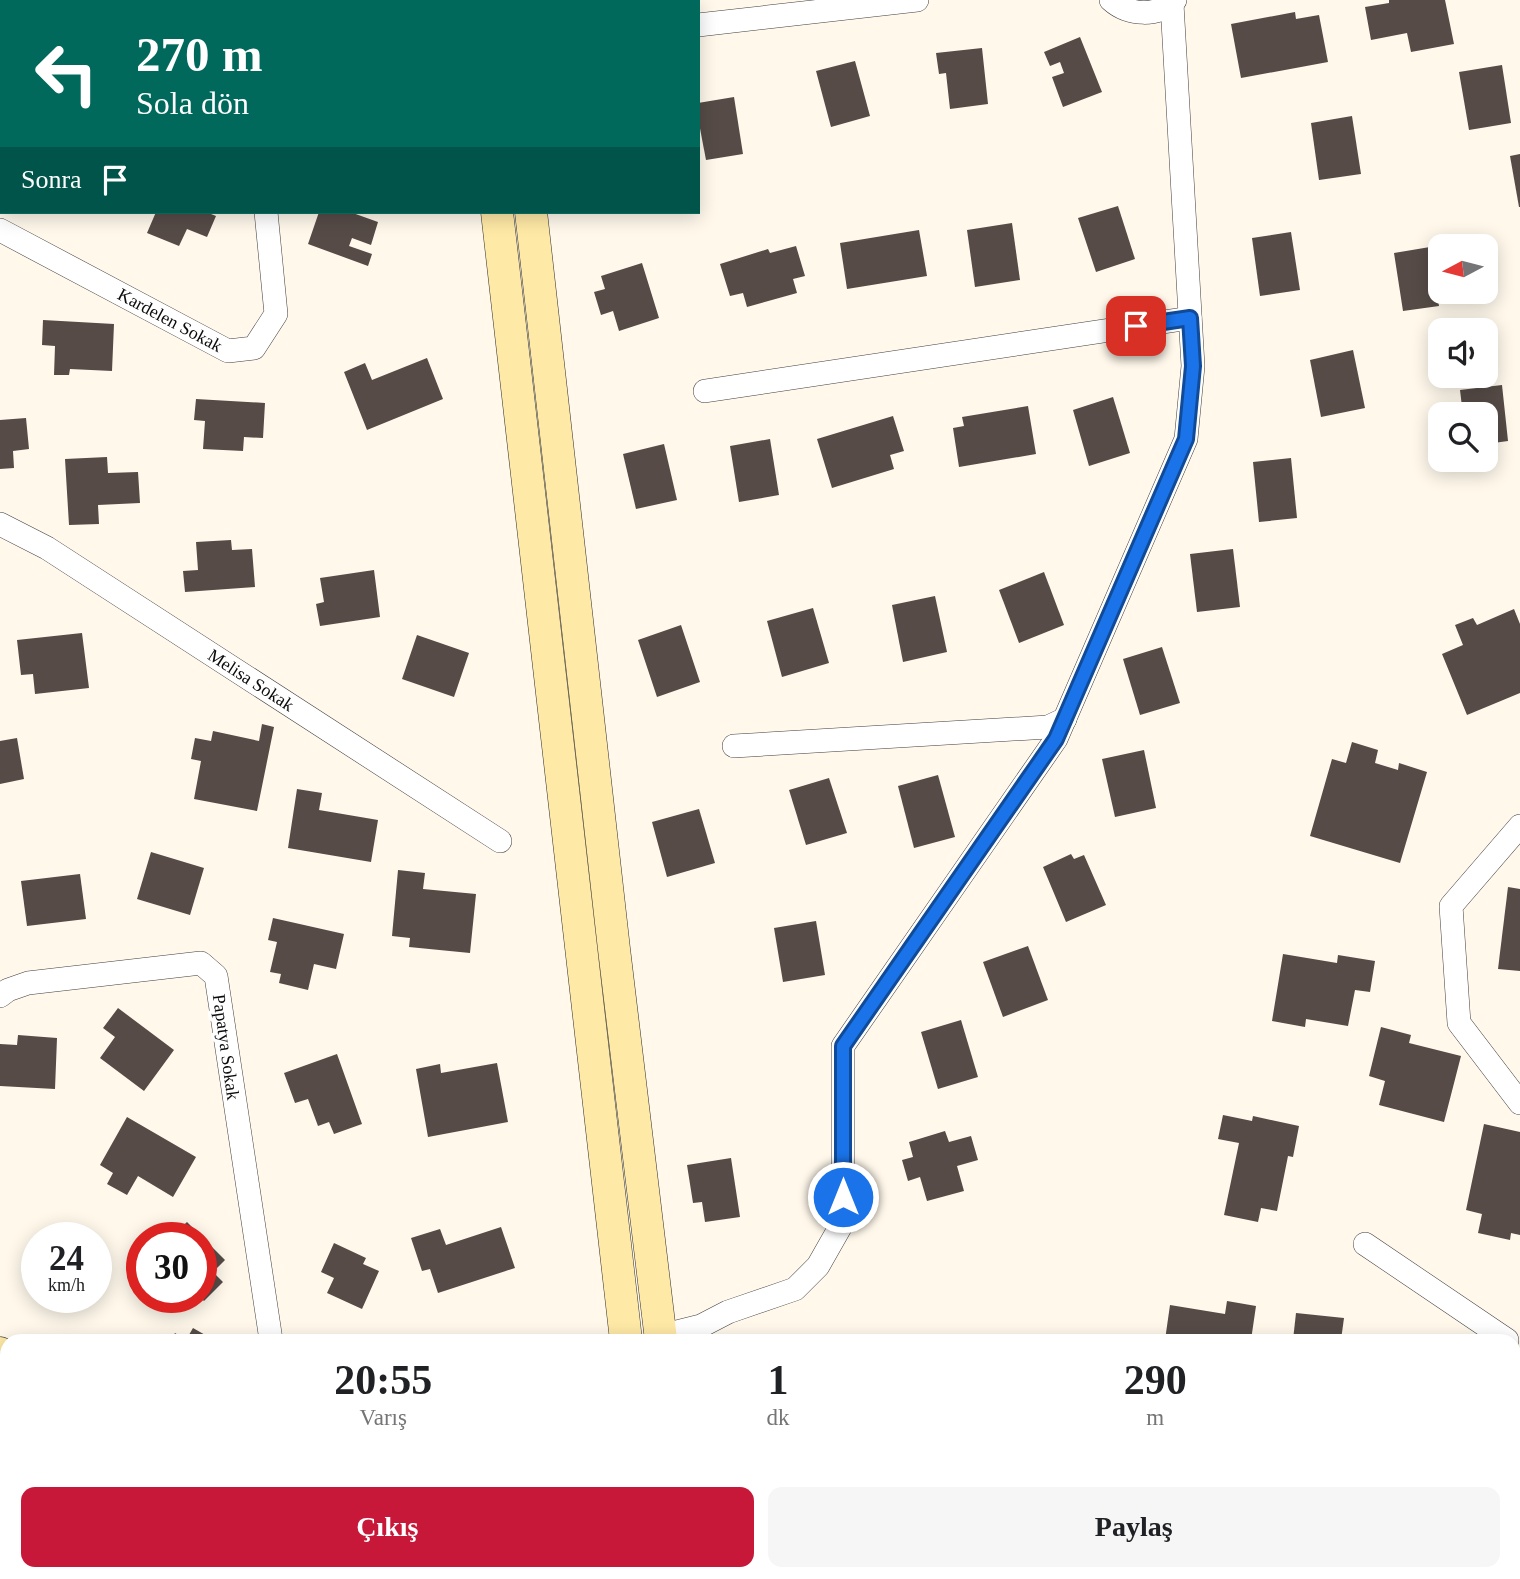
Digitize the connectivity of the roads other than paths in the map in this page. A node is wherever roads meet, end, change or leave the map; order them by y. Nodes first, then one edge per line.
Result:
1 (917, 0) edge
2 (1111, 0) edge
3 (1173, 2) edge
4 (700, 24) edge
5 (266, 214) edge
6 (497, 214) edge
7 (531, 214) edge
8 (0, 230) edge
9 (1190, 318) junction
10 (705, 391) dead end
11 (0, 524) edge
12 (1065, 719) junction
13 (734, 746) dead end
14 (1520, 825) edge
15 (500, 841) dead end
16 (0, 996) edge
17 (1520, 1103) edge
18 (1365, 1244) dead end
19 (702, 1333) edge
20 (270, 1334) edge
21 (625, 1334) edge
22 (661, 1334) edge
23 (1498, 1334) edge

1 - 4 street
2 - 3 street
3 - 9 street
5 - 8 street, Kardelen Sokak
6 - 21 main road
7 - 22 main road
9 - 10 street
9 - 12 street
11 - 15 street, Melisa Sokak
12 - 13 street
12 - 19 street
14 - 17 street
16 - 20 street, Papatya Sokak
18 - 23 street

